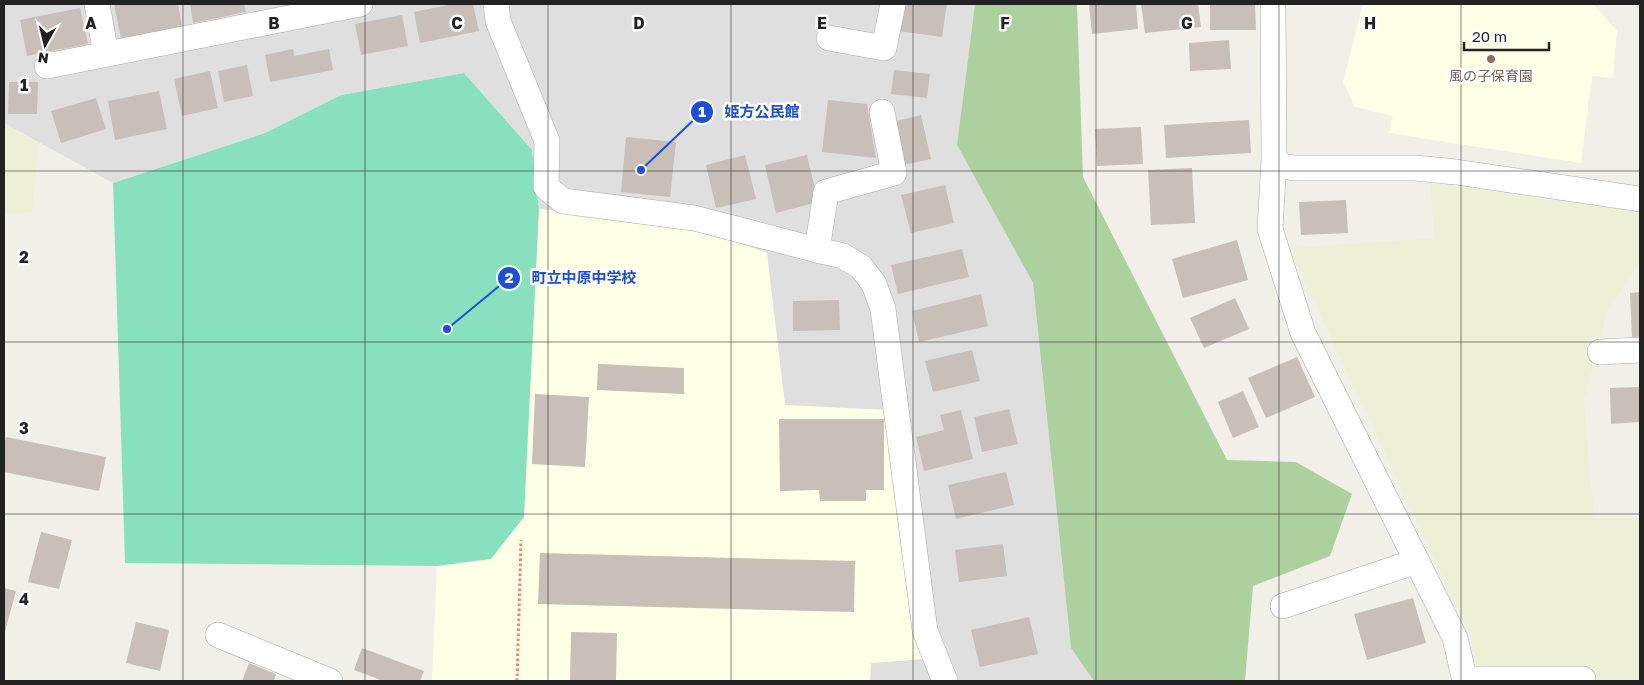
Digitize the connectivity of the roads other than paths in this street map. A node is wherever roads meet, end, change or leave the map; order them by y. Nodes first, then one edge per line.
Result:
1 (97, 4) edge
2 (360, 4) edge
3 (496, 4) edge
4 (893, 4) edge
5 (1273, 4) edge
6 (828, 38) dead end
7 (106, 54) junction
8 (47, 66) dead end
9 (882, 112) dead end
10 (1274, 159) junction
11 (1640, 199) edge
12 (817, 250) junction
13 (1640, 350) edge
14 (1600, 352) dead end
15 (1417, 561) junction
16 (1283, 606) dead end
17 (218, 635) dead end
18 (1583, 679) dead end
19 (1465, 680) edge
20 (330, 681) edge
21 (945, 681) edge

1 - 7 street
2 - 7 street
3 - 12 street
4 - 6 street
5 - 10 street
7 - 8 street
9 - 12 street
10 - 11 street
10 - 15 street
12 - 21 street
13 - 14 street
15 - 16 street
15 - 19 street
17 - 20 street
18 - 19 street

